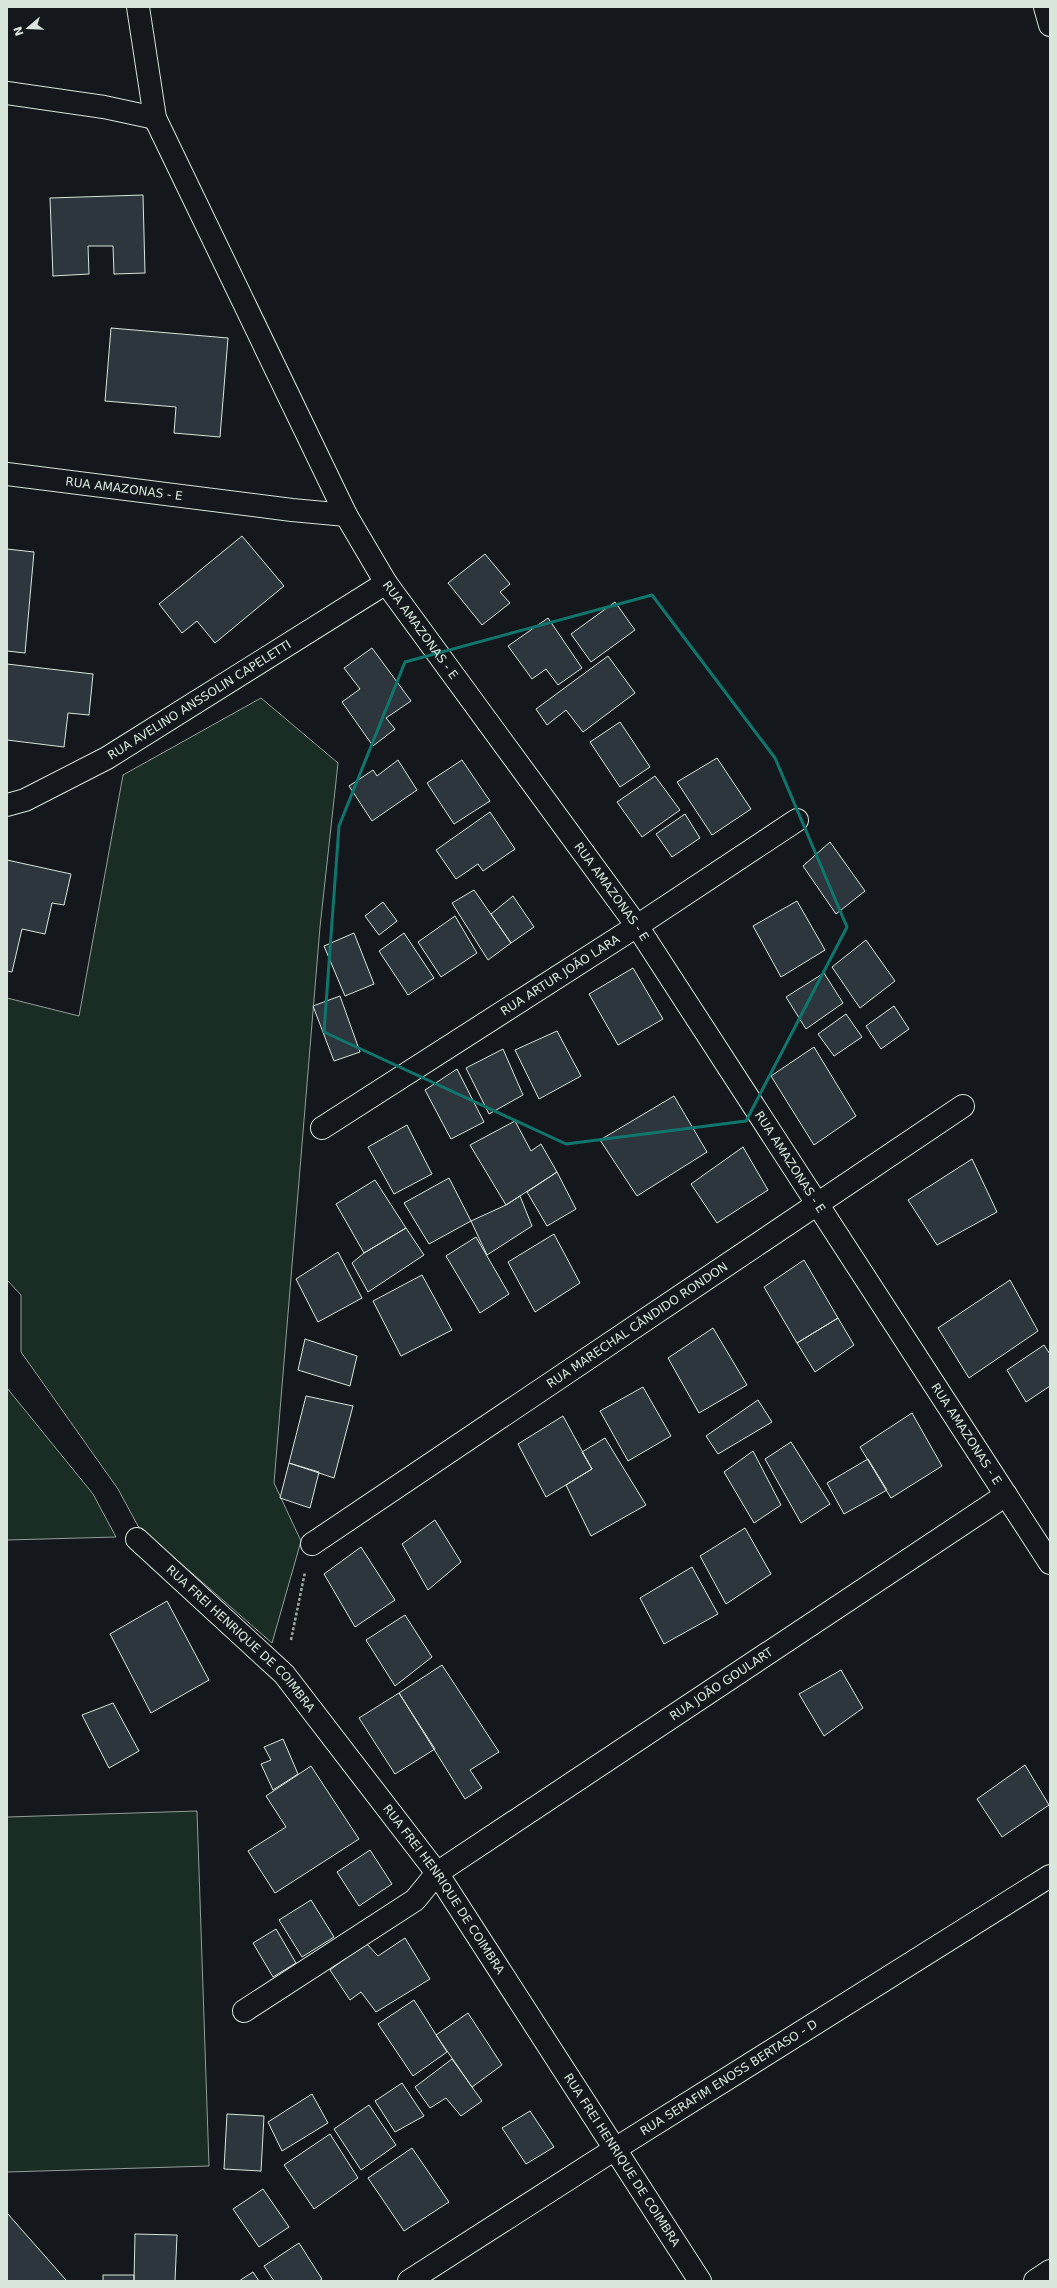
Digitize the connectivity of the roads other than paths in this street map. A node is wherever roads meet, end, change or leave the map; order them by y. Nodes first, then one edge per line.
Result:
1 (138, 7) edge
2 (1045, 7) edge
3 (1050, 25) edge
4 (7, 93) edge
5 (155, 118) junction
6 (7, 474) edge
7 (346, 515) junction
8 (386, 583) junction
9 (7, 805) edge
10 (797, 820) dead end
11 (637, 926) junction
12 (963, 1106) dead end
13 (322, 1128) dead end
14 (817, 1203) junction
15 (1006, 1495) junction
16 (137, 1539) dead end
17 (312, 1544) road end
18 (1050, 1563) edge
19 (437, 1873) junction
20 (1050, 1876) edge
21 (244, 2011) dead end
22 (615, 2149) junction
23 (1050, 2271) edge
24 (409, 2281) edge
25 (700, 2281) edge
26 (1034, 2281) edge

1 - 5 street
2 - 3 street
4 - 5 street
5 - 7 street
6 - 7 street, RUA AMAZONAS - E
7 - 8 street, RUA AMAZONAS - E
8 - 9 street, RUA AVELINO ANSSOLIN CAPELETTI
8 - 11 street, RUA AMAZONAS - E
10 - 11 street, RUA ARTUR JOÃO LARA
11 - 13 street, RUA ARTUR JOÃO LARA
11 - 14 street, RUA AMAZONAS - E
12 - 14 street, RUA MARECHAL CÂNDIDO RONDON
14 - 15 street, RUA AMAZONAS - E
14 - 17 street, RUA MARECHAL CÂNDIDO RONDON
15 - 18 street, RUA AMAZONAS - E
15 - 19 street, RUA JOÃO GOULART
16 - 19 street, RUA FREI HENRIQUE DE COIMBRA
19 - 21 street, RUA JOÃO GOULART
19 - 22 street, RUA FREI HENRIQUE DE COIMBRA
20 - 22 street, RUA SERAFIM ENOSS BERTASO - D
22 - 24 street, RUA SERAFIM ENOSS BERTASO - D
22 - 25 street, RUA FREI HENRIQUE DE COIMBRA
23 - 26 street

